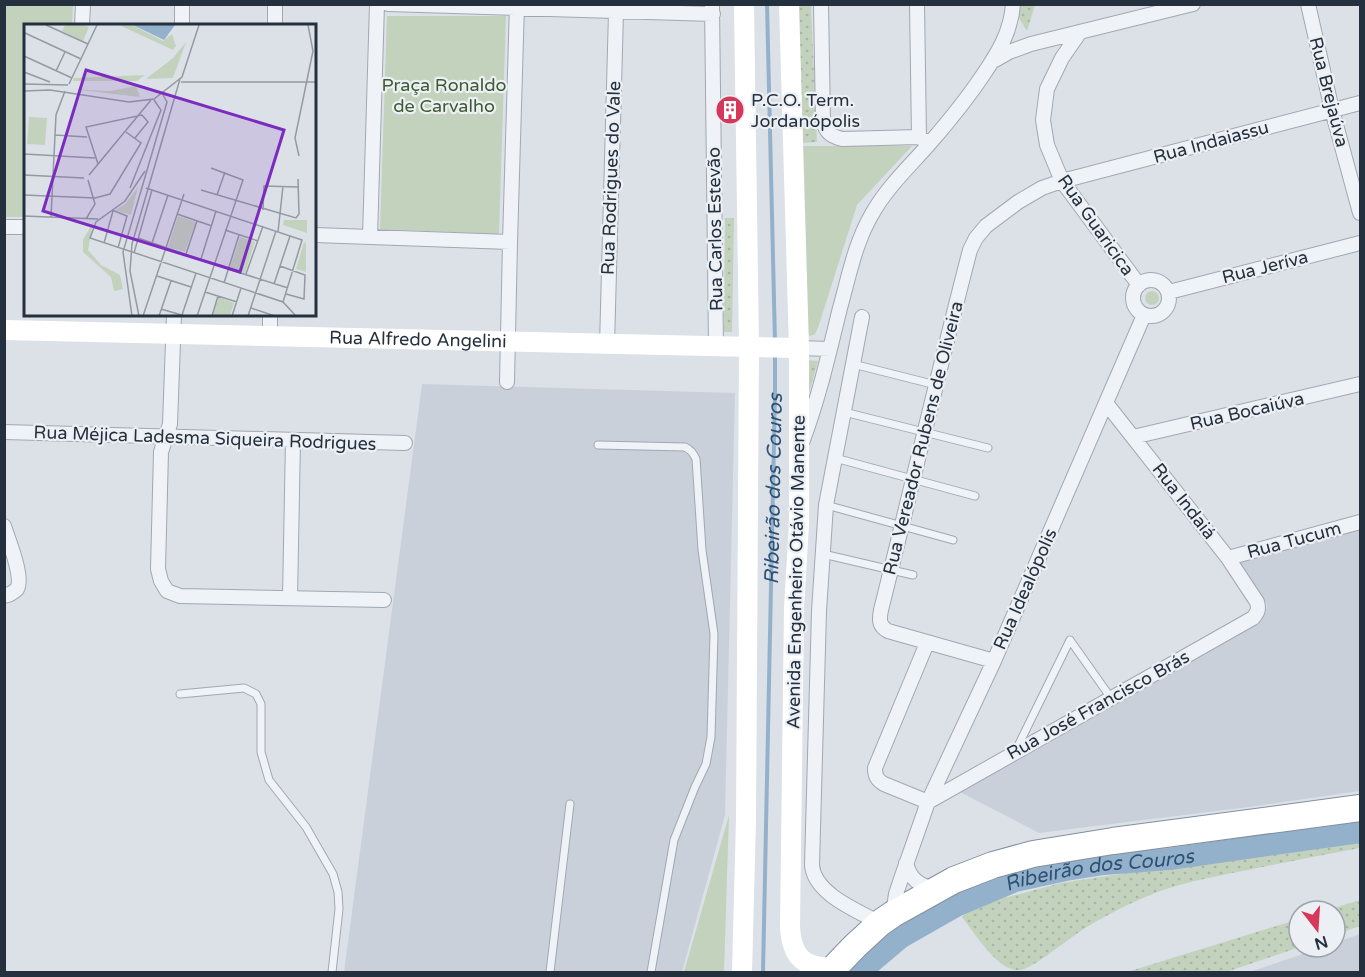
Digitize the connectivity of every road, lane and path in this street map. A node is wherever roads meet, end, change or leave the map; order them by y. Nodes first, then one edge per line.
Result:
1 (83, 4) edge
2 (182, 4) edge
3 (275, 4) edge
4 (376, 4) edge
5 (387, 4) edge
6 (744, 4) edge
7 (789, 4) edge
8 (821, 4) edge
9 (916, 4) edge
10 (1012, 4) edge
11 (1193, 4) edge
12 (1308, 4) edge
13 (517, 7) edge
14 (712, 9) edge
15 (616, 12) junction
16 (82, 24) edge
17 (182, 24) edge
18 (275, 24) edge
19 (1010, 25) junction
20 (1080, 32) junction
21 (1031, 44) junction
22 (993, 60) junction
23 (1360, 103) edge
24 (1332, 110) junction
25 (924, 140) junction
26 (1062, 181) junction
27 (1360, 213) edge
28 (4, 227) edge
29 (24, 227) edge
30 (316, 235) edge
31 (370, 237) junction
32 (510, 242) junction
33 (1360, 243) edge
34 (1138, 285) junction
35 (1169, 292) junction
36 (1144, 315) junction
37 (270, 316) edge
38 (862, 317) dead end
39 (174, 325) edge
40 (4, 330) edge
41 (270, 335) junction
42 (508, 342) junction
43 (607, 345) junction
44 (716, 346) junction
45 (755, 347) junction
46 (794, 348) junction
47 (830, 349) junction
48 (853, 364) junction
49 (507, 382) dead end
50 (1360, 384) edge
51 (936, 385) junction
52 (1106, 403) junction
53 (844, 412) junction
54 (4, 432) edge
55 (925, 432) junction
56 (166, 437) junction
57 (1133, 437) junction
58 (293, 440) junction
59 (405, 443) dead end
60 (598, 445) dead end
61 (988, 448) dead end
62 (799, 450) junction
63 (835, 458) junction
64 (914, 479) junction
65 (975, 495) dead end
66 (826, 505) junction
67 (1360, 522) edge
68 (4, 526) edge
69 (902, 526) junction
70 (953, 540) dead end
71 (823, 554) junction
72 (1228, 558) junction
73 (891, 569) junction
74 (913, 575) dead end
75 (4, 596) edge
76 (290, 598) junction
77 (384, 600) dead end
78 (1257, 602) joint
79 (927, 643) junction
80 (994, 661) junction
81 (180, 694) dead end
82 (1111, 698) junction
83 (1014, 752) junction
84 (928, 802) junction
85 (570, 804) dead end
86 (1360, 808) edge
87 (906, 863) junction
88 (938, 889) junction
89 (887, 919) junction
90 (832, 970) edge
91 (332, 972) edge
92 (550, 972) edge
93 (651, 972) edge
94 (742, 972) edge

1 - 16 street
2 - 17 street
3 - 18 street
4 - 31 street
5 - 13 street
6 - 45 main road
7 - 46 main road, Avenida Engenheiro Otávio Manente
8 - 25 street
9 - 25 street
10 - 19 street
11 - 20 street
12 - 24 street, Rua Brejaúva
13 - 15 street
13 - 32 street
14 - 15 street
14 - 44 street, Rua Carlos Estevão
15 - 43 street, Rua Rodrigues do Vale
19 - 21 street
19 - 22 street
20 - 21 street
20 - 26 street, Rua Guaricica
21 - 22 street
22 - 25 street
23 - 24 street, Rua Indaiassu
24 - 26 street, Rua Indaiassu
24 - 27 street, Rua Brejaúva
25 - 47 street
26 - 34 street, Rua Guaricica
26 - 51 street, Rua Vereador Rubens de Oliveira
28 - 29 street
30 - 31 street
31 - 32 street
32 - 42 street
33 - 35 street, Rua Jeríva
34 - 35 street
34 - 36 street
35 - 36 street
36 - 52 street, Rua Idealópolis
37 - 41 street
38 - 48 street, Avenida Engenheiro Otávio Manente
39 - 40 main road, Rua Alfredo Angelini
39 - 41 main road, Rua Alfredo Angelini
39 - 56 street
41 - 42 main road, Rua Alfredo Angelini
42 - 43 main road, Rua Alfredo Angelini
42 - 49 street
43 - 44 main road, Rua Alfredo Angelini
44 - 45 main road, Rua Alfredo Angelini
45 - 46 main road, Rua Alfredo Angelini
45 - 94 main road
46 - 47 street, Rua Alfredo Angelini
46 - 62 main road, Avenida Engenheiro Otávio Manente
47 - 62 street
48 - 51 lane
48 - 53 street, Avenida Engenheiro Otávio Manente
50 - 57 street, Rua Bocaiúva
51 - 55 street, Rua Vereador Rubens de Oliveira
52 - 57 street, Rua Indaiá
52 - 80 street, Rua Idealópolis
53 - 55 lane
53 - 63 street, Avenida Engenheiro Otávio Manente
54 - 56 street, Rua Méjica Ladesma Siqueira Rodrigues
55 - 61 lane
55 - 64 street, Rua Vereador Rubens de Oliveira
56 - 58 street, Rua Méjica Ladesma Siqueira Rodrigues
56 - 76 street
57 - 72 street, Rua Indaiá
58 - 59 street, Rua Méjica Ladesma Siqueira Rodrigues
58 - 76 street
60 - 93 lane
62 - 90 main road, Avenida Engenheiro Otávio Manente
63 - 64 lane
63 - 66 street, Avenida Engenheiro Otávio Manente
64 - 65 lane
64 - 69 street, Rua Vereador Rubens de Oliveira
66 - 69 lane
66 - 71 street, Avenida Engenheiro Otávio Manente
67 - 72 street, Rua Tucum
68 - 75 street
69 - 70 lane
69 - 73 street, Rua Vereador Rubens de Oliveira
71 - 73 lane
71 - 89 street, Avenida Engenheiro Otávio Manente
72 - 78 street, Rua Indaiá
73 - 74 lane
73 - 79 street, Rua Vereador Rubens de Oliveira
76 - 77 street
78 - 82 street, Rua José Francisco Brás
79 - 80 street, Rua Vereador Rubens de Oliveira
79 - 84 street
80 - 84 street, Rua Idealópolis
81 - 91 lane
82 - 83 street, Rua José Francisco Brás
82 - 83 lane
83 - 84 street, Rua José Francisco Brás
84 - 87 street, Rua Idealópolis
85 - 92 lane
86 - 88 highway
87 - 88 street
87 - 89 street, Rua Idealópolis
88 - 89 highway
89 - 90 highway

